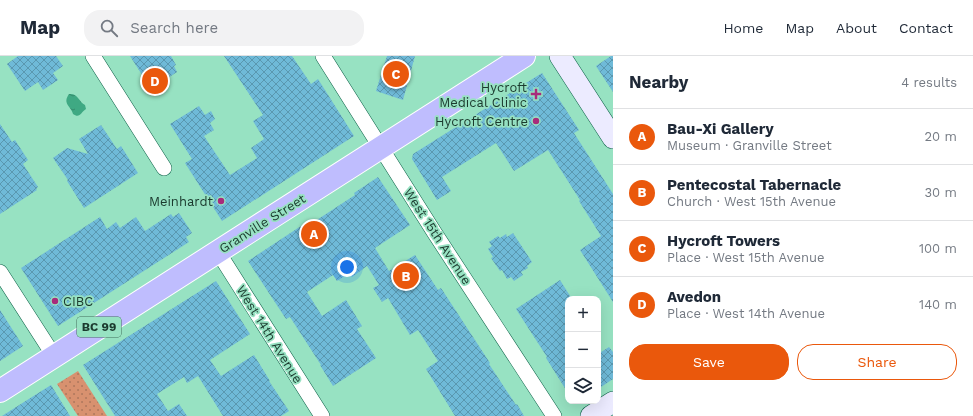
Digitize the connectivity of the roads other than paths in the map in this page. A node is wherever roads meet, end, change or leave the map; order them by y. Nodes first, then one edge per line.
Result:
1 (93, 56) edge
2 (524, 56) edge
3 (560, 56) edge
4 (325, 59) edge
5 (613, 138) edge
6 (381, 147) junction
7 (164, 168) dead end
8 (218, 252) junction
9 (0, 272) edge
10 (54, 356) junction
11 (0, 391) edge
12 (613, 402) edge
13 (322, 416) edge
14 (554, 416) edge
15 (591, 416) edge

1 - 7 street
2 - 6 highway, Granville Street / BC 99
3 - 5 main road
4 - 6 street, West 15th Avenue
6 - 8 highway, Granville Street / BC 99
6 - 14 street, West 15th Avenue
8 - 10 highway, Granville Street / BC 99
8 - 13 street, West 14th Avenue
9 - 10 street
10 - 11 highway, Granville Street / BC 99
12 - 15 main road

